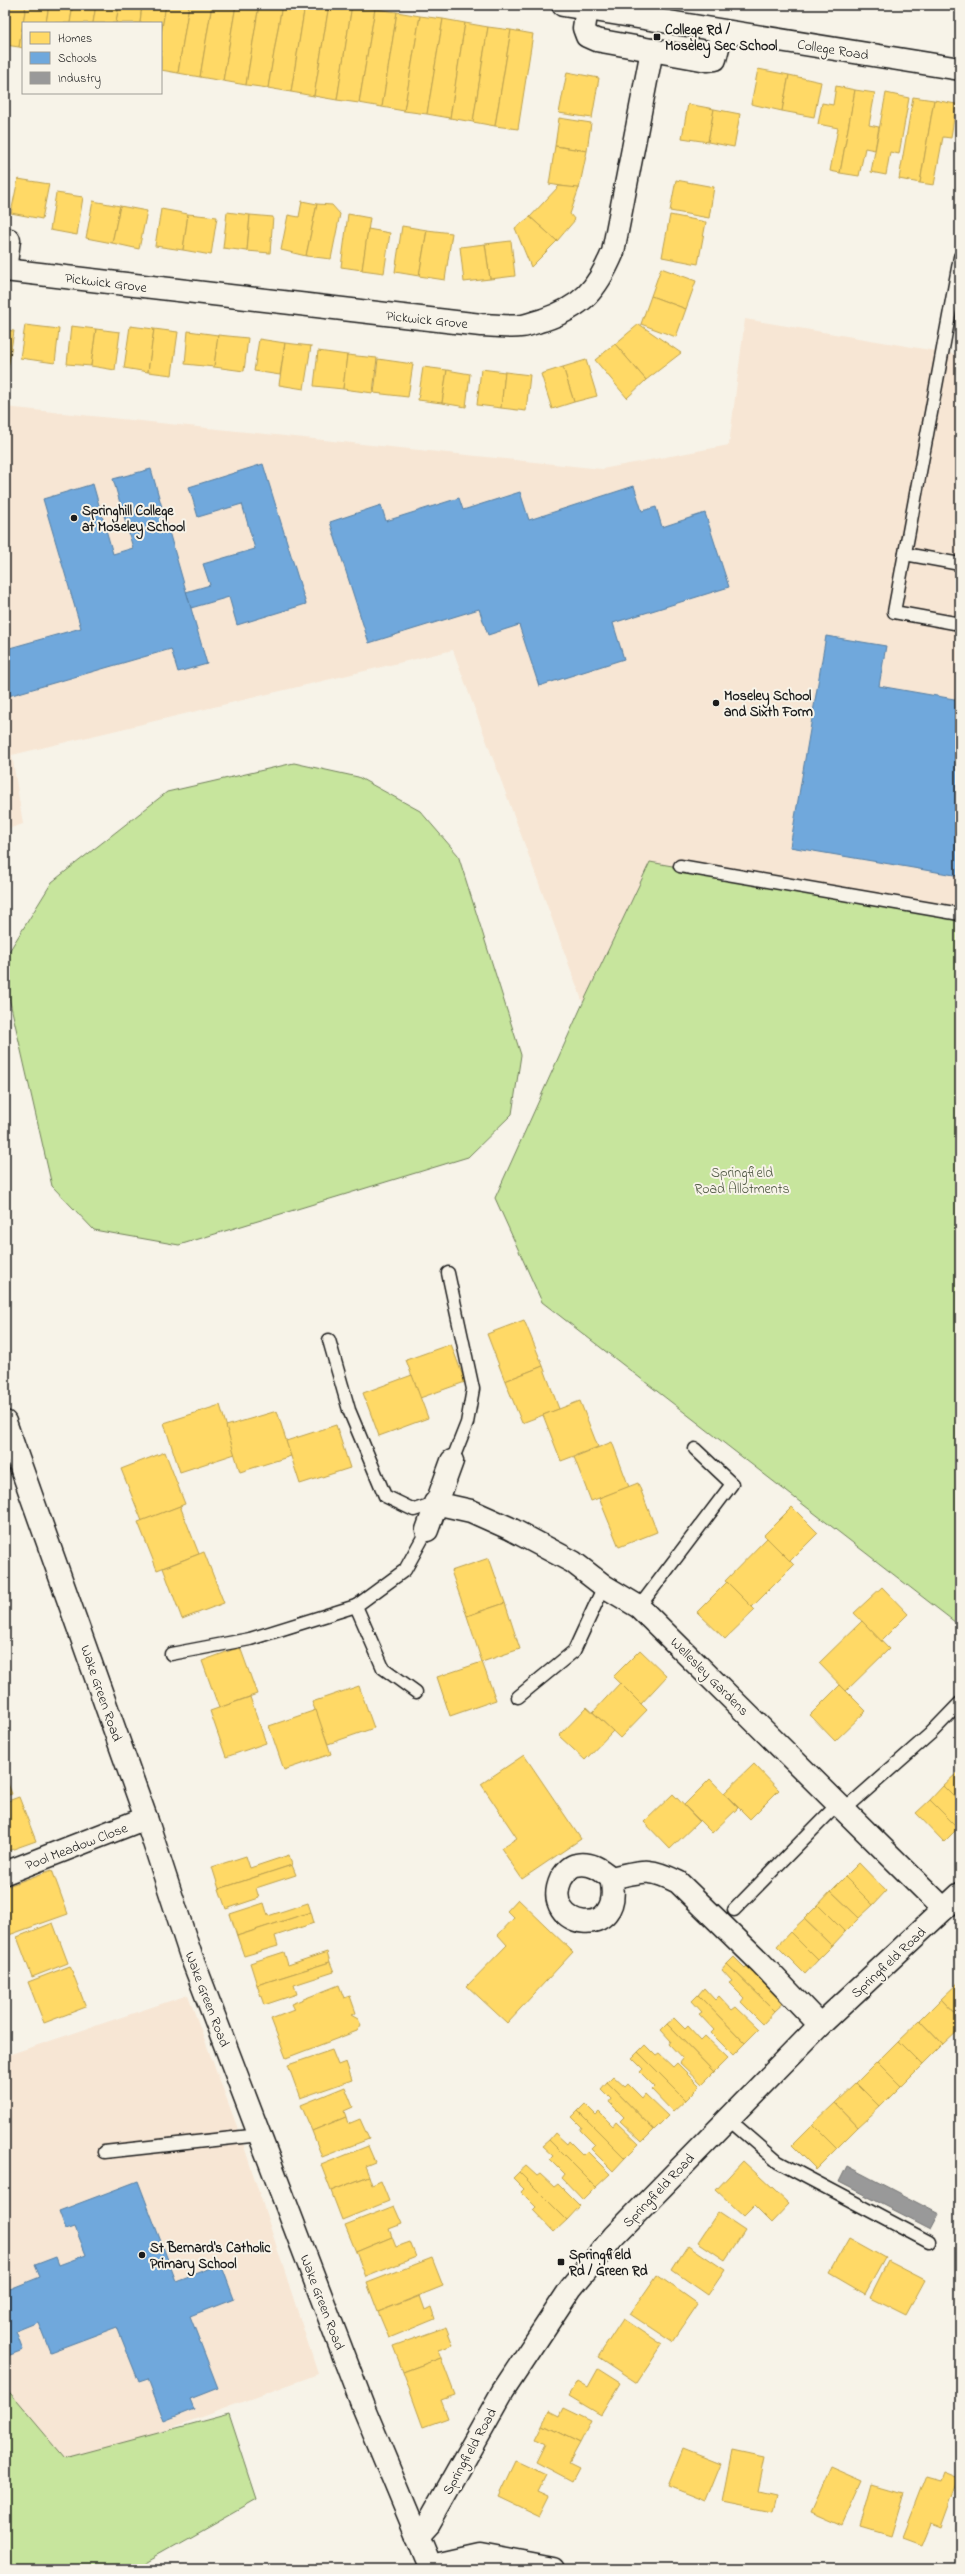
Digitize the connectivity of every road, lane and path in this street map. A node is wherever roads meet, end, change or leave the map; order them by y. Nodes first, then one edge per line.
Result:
1 (563, 5) edge
2 (587, 9) junction
3 (722, 32) junction
4 (652, 50) junction
5 (960, 69) edge
6 (9, 240) dead end
7 (960, 257) edge
8 (5, 271) edge
9 (905, 554) junction
10 (960, 564) edge
11 (960, 624) edge
12 (680, 866) dead end
13 (960, 914) edge
14 (448, 1273) dead end
15 (329, 1340) dead end
16 (5, 1422) edge
17 (695, 1449) dead end
18 (452, 1461) joint
19 (435, 1503) junction
20 (427, 1530) joint
21 (604, 1586) junction
22 (356, 1606) junction
23 (639, 1607) junction
24 (171, 1654) dead end
25 (416, 1692) dead end
26 (518, 1697) dead end
27 (960, 1703) edge
28 (841, 1807) junction
29 (146, 1818) junction
30 (5, 1873) edge
31 (612, 1878) dead end
32 (960, 1894) edge
33 (944, 1909) junction
34 (734, 1910) dead end
35 (820, 2025) junction
36 (727, 2118) junction
37 (260, 2135) junction
38 (104, 2152) dead end
39 (929, 2242) dead end
40 (417, 2536) junction
41 (430, 2567) edge
42 (553, 2569) edge

1 - 2 street, College Road
2 - 3 street, College Road
2 - 4 street
3 - 4 street
3 - 5 street, College Road
4 - 8 street, Pickwick Grove
6 - 8 street, Pickwick Grove
7 - 9 lane
9 - 10 lane
9 - 11 lane
12 - 13 lane
14 - 18 lane
15 - 19 lane
16 - 29 street, Wake Green Road
17 - 23 lane
18 - 19 street
19 - 20 street
19 - 21 street, Wellesley Gardens
20 - 22 lane
21 - 23 street, Wellesley Gardens
21 - 26 lane
22 - 24 lane
22 - 25 lane
23 - 28 street, Wellesley Gardens
27 - 28 lane
28 - 33 street, Wellesley Gardens
28 - 34 lane
29 - 30 street, Pool Meadow Close
29 - 37 street, Wake Green Road
31 - 35 street
32 - 33 street, Springfield Road
33 - 35 street, Springfield Road
35 - 36 street, Springfield Road
36 - 39 lane
36 - 40 street, Springfield Road
37 - 38 lane
37 - 40 street, Wake Green Road
40 - 41 street, Wake Green Road
41 - 42 street

